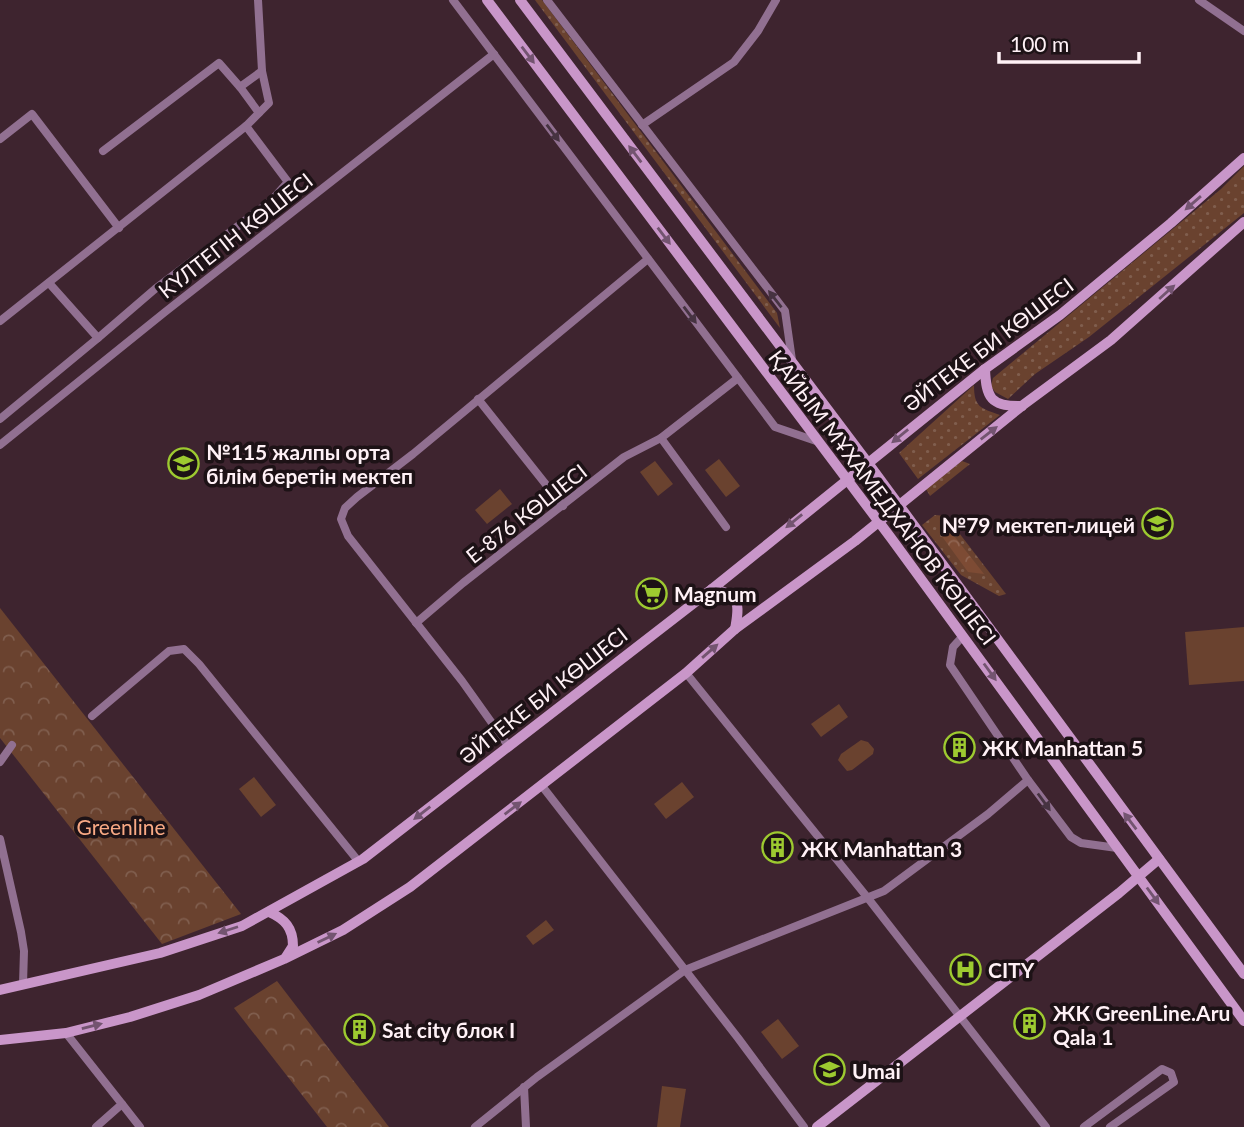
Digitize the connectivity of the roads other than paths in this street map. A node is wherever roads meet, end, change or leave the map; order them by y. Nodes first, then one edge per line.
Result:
1 (258, 0) edge
2 (453, 0) edge
3 (486, 0) edge
4 (520, 0) edge
5 (547, 0) edge
6 (776, 0) edge
7 (1199, 0) edge
8 (1244, 31) edge
9 (494, 54) junction
10 (262, 71) junction
11 (240, 87) junction
12 (259, 113) junction
13 (642, 125) junction
14 (246, 126) junction
15 (0, 139) edge
16 (103, 151) dead end
17 (1244, 158) edge
18 (1244, 222) edge
19 (119, 228) junction
20 (648, 259) junction
21 (49, 283) junction
22 (0, 321) edge
23 (98, 338) junction
24 (792, 363) junction
25 (985, 369) junction
26 (738, 378) junction
27 (478, 399) junction
28 (1023, 405) junction
29 (0, 419) edge
30 (661, 438) junction
31 (819, 442) junction
32 (0, 445) edge
33 (868, 463) junction
34 (847, 480) junction
35 (563, 506) junction
36 (898, 506) junction
37 (879, 522) junction
38 (726, 527) dead end
39 (712, 589) junction
40 (416, 623) junction
41 (736, 629) junction
42 (963, 636) junction
43 (685, 673) junction
44 (92, 716) dead end
45 (12, 745) dead end
46 (509, 747) junction
47 (0, 762) edge
48 (1028, 780) junction
49 (542, 786) junction
50 (0, 839) edge
51 (1117, 848) junction
52 (1159, 859) junction
53 (359, 862) junction
54 (1138, 876) junction
55 (867, 897) junction
56 (269, 912) junction
57 (284, 959) junction
58 (685, 970) junction
59 (1244, 974) edge
60 (23, 984) junction
61 (0, 990) edge
62 (960, 1015) junction
63 (1244, 1021) edge
64 (66, 1033) junction
65 (0, 1040) edge
66 (524, 1087) junction
67 (122, 1104) junction
68 (96, 1127) edge
69 (140, 1127) edge
70 (475, 1127) edge
71 (526, 1127) edge
72 (804, 1127) edge
73 (817, 1127) edge
74 (1046, 1127) edge
75 (1084, 1127) edge
76 (1110, 1127) edge

1 - 10 street
2 - 9 street
3 -> 31 street, ҚАЙЫМ МҰХАМЕДХАНОВ КӨШЕСІ
24 -> 4 street, ҚАЙЫМ МҰХАМЕДХАНОВ КӨШЕСІ
5 - 13 street
6 - 13 street
7 - 8 street
9 -> 20 street
9 - 32 street, КҮЛТЕГІН КӨШЕСІ
10 - 11 street
10 - 12 street
11 - 12 street
11 - 16 street
12 - 14 street
24 -> 13 street
14 - 19 street
14 - 23 street
15 - 19 street
17 -> 25 street, ӘЙТЕКЕ БИ КӨШЕСІ
28 -> 18 street
19 - 21 street
20 -> 26 street
20 - 27 street
21 - 22 street
21 - 23 street
23 - 29 street
24 - 33 street, ҚАЙЫМ МҰХАМЕДХАНОВ КӨШЕСІ
25 - 28 street
25 -> 33 street, ӘЙТЕКЕ БИ КӨШЕСІ
26 - 30 street, Е-876 КӨШЕСІ
26 - 31 street
27 - 35 street
27 - 40 street
36 -> 28 street
30 - 35 street, Е-876 КӨШЕСІ
30 - 38 street
31 - 34 street, ҚАЙЫМ МҰХАМЕДХАНОВ КӨШЕСІ
33 - 34 street, ӘЙТЕКЕ БИ КӨШЕСІ
33 - 36 street, ҚАЙЫМ МҰХАМЕДХАНОВ КӨШЕСІ
34 - 37 street, ҚАЙЫМ МҰХАМЕДХАНОВ КӨШЕСІ
34 -> 39 street, ӘЙТЕКЕ БИ КӨШЕСІ
35 - 40 street, Е-876 КӨШЕСІ
36 - 37 street
52 -> 36 street, ҚАЙЫМ МҰХАМЕДХАНОВ КӨШЕСІ
37 - 41 street
37 - 42 street, ҚАЙЫМ МҰХАМЕДХАНОВ КӨШЕСІ
39 - 41 street
39 - 46 street, ӘЙТЕКЕ БИ КӨШЕСІ
40 - 46 street
43 -> 41 street
42 - 48 street
42 -> 51 street, ҚАЙЫМ МҰХАМЕДХАНОВ КӨШЕСІ
43 - 49 street
43 - 55 street
44 - 53 street
45 - 47 street
46 -> 53 street, ӘЙТЕКЕ БИ КӨШЕСІ
48 -> 51 street
48 - 55 street
57 -> 49 street
49 - 58 street
50 - 60 street
51 - 54 street, ҚАЙЫМ МҰХАМЕДХАНОВ КӨШЕСІ
52 - 54 street
52 - 59 street, ҚАЙЫМ МҰХАМЕДХАНОВ КӨШЕСІ
53 - 56 street, ӘЙТЕКЕ БИ КӨШЕСІ
54 - 62 street
54 -> 63 street, ҚАЙЫМ МҰХАМЕДХАНОВ КӨШЕСІ
55 - 58 street
55 - 62 street
56 - 57 street
56 -> 60 street, ӘЙТЕКЕ БИ КӨШЕСІ
64 -> 57 street
58 - 66 street
58 - 72 street
60 - 61 street, ӘЙТЕКЕ БИ КӨШЕСІ
62 - 73 street
62 - 74 street
64 - 65 street
64 - 67 street
66 - 70 street
66 - 71 street
67 - 68 street
67 - 69 street
75 - 76 street

